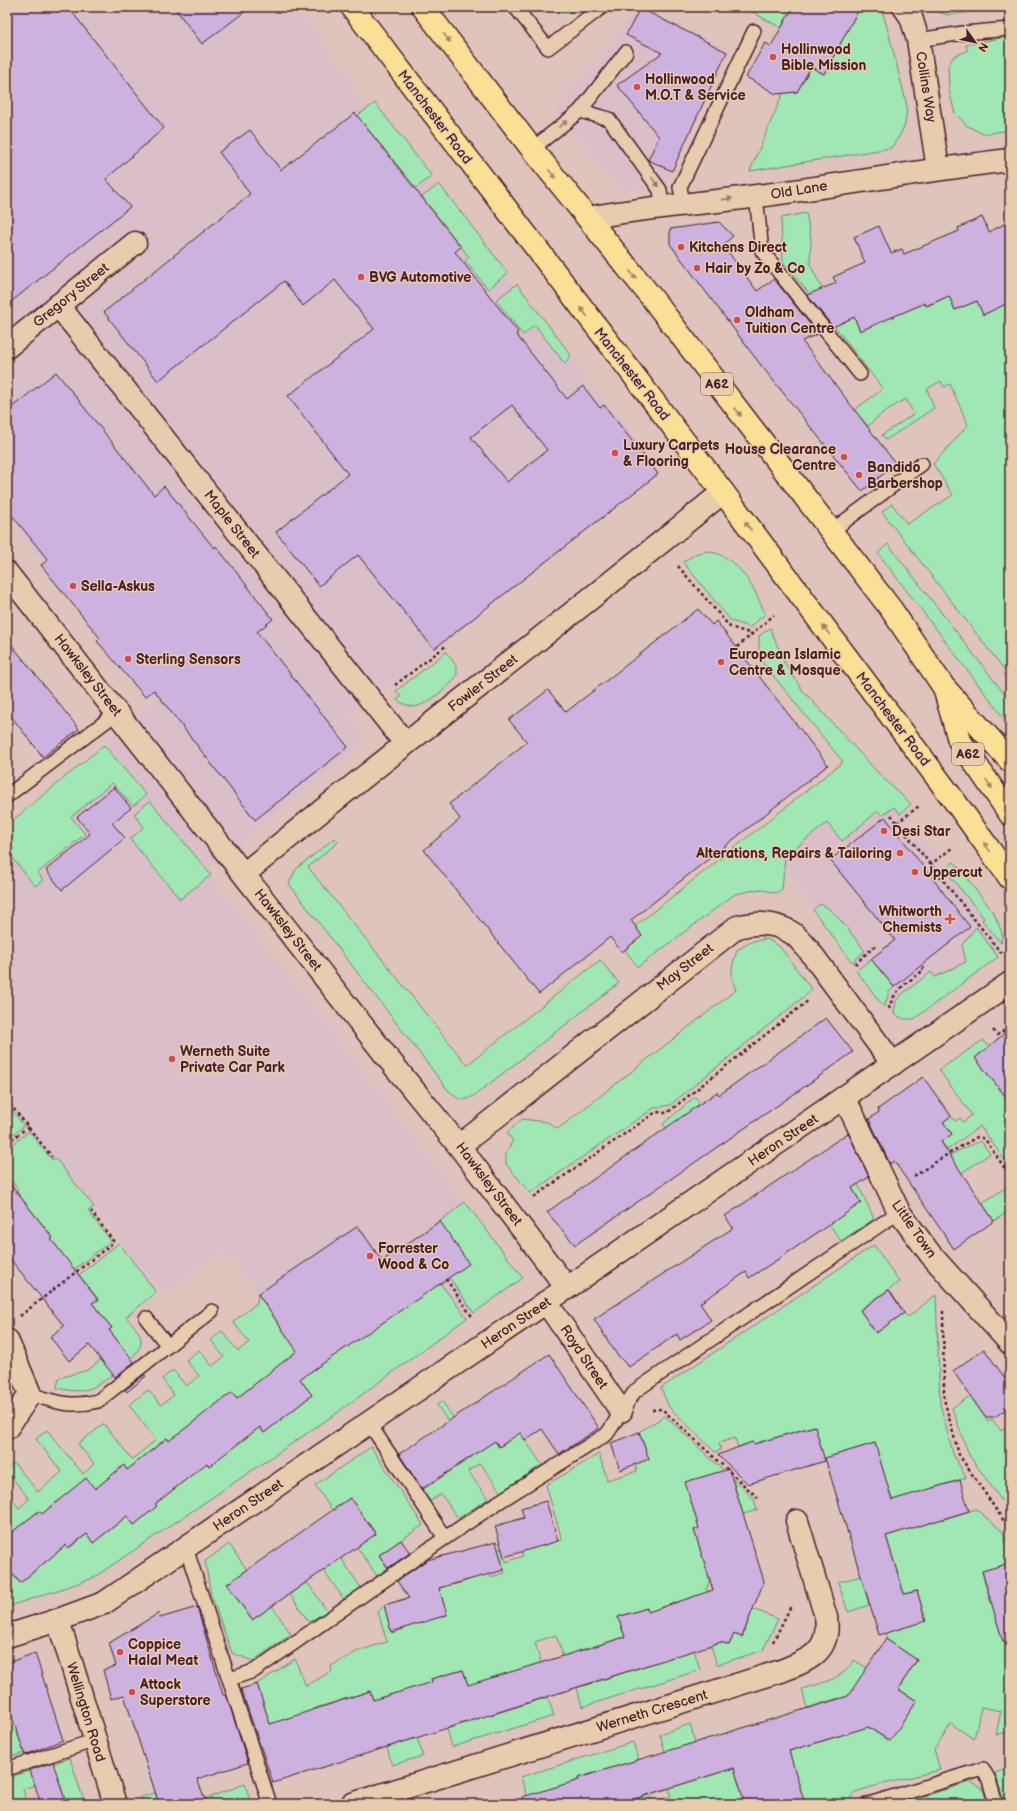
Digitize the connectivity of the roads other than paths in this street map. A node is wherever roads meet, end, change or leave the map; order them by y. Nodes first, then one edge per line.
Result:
1 (352, 7) edge
2 (423, 7) edge
3 (515, 7) edge
4 (602, 7) edge
5 (904, 7) edge
6 (1010, 29) edge
7 (754, 31) dead end
8 (918, 40) junction
9 (626, 52) dead end
10 (580, 111) junction
11 (532, 149) junction
12 (1010, 160) edge
13 (938, 169) junction
14 (756, 196) junction
15 (684, 203) junction
16 (662, 206) junction
17 (588, 218) junction
18 (135, 243) dead end
19 (58, 305) junction
20 (7, 347) edge
21 (860, 374) dead end
22 (922, 464) dead end
23 (723, 492) junction
24 (830, 532) junction
25 (7, 573) edge
26 (943, 686) junction
27 (118, 712) junction
28 (405, 743) junction
29 (1010, 761) edge
30 (7, 796) edge
31 (1010, 814) edge
32 (244, 874) junction
33 (1010, 878) edge
34 (1010, 982) edge
35 (893, 1064) junction
36 (843, 1099) junction
37 (459, 1146) junction
38 (899, 1212) junction
39 (567, 1288) junction
40 (546, 1302) junction
41 (212, 1311) dead end
42 (146, 1318) dead end
43 (7, 1340) edge
44 (1010, 1343) edge
45 (168, 1346) junction
46 (30, 1394) junction
47 (621, 1412) junction
48 (369, 1422) junction
49 (7, 1428) edge
50 (797, 1521) dead end
51 (445, 1538) junction
52 (186, 1548) junction
53 (58, 1620) junction
54 (7, 1636) edge
55 (230, 1679) junction
56 (96, 1740) junction
57 (7, 1769) edge
58 (114, 1804) edge
59 (270, 1804) edge
60 (352, 1804) edge
61 (869, 1804) edge
62 (996, 1804) edge

23 -> 1 highway, Manchester Road / A62
2 -> 11 highway, A62
3 - 4 lane
5 - 8 street, Collins Way
6 - 8 lane
7 - 15 lane
8 - 13 street, Collins Way
9 - 10 lane
11 -> 10 lane
10 -> 16 lane
11 -> 17 highway, A62
12 - 13 street, Old Lane
13 - 14 street, Old Lane
15 -> 14 street, Old Lane
14 - 21 lane
15 - 16 street, Old Lane
16 - 17 street, Old Lane
17 -> 24 highway, A62
18 - 19 street, Gregory Street
19 - 20 street, Gregory Street
19 - 28 street, Maple Street
22 - 24 lane
23 - 28 street, Fowler Street
33 -> 23 highway, Manchester Road / A62
24 - 26 highway, A62
25 - 27 street, Hawksley Street
26 - 29 highway, A62
26 -> 31 highway, A62
27 - 30 lane
27 - 32 street, Hawksley Street
28 - 32 street, Fowler Street
32 - 37 street, Hawksley Street
34 - 35 street, Heron Street
35 - 36 street, Heron Street
35 - 37 street, May Street
36 - 38 street, Little Town
36 - 39 street, Heron Street
37 - 39 street, Hawksley Street
38 - 44 street, Little Town
38 - 47 lane
39 - 40 street, Heron Street
40 - 47 street, Royd Street
40 - 48 street, Heron Street
41 - 45 lane
42 - 45 lane
43 - 46 street
45 - 46 lane
46 - 49 street
47 - 51 lane
48 - 51 lane
48 - 52 street, Heron Street
50 - 60 street, Werneth Crescent
51 - 55 lane
52 - 53 street, Heron Street
52 - 55 lane
53 - 54 street, Heron Street
53 - 56 street, Wellington Road
55 - 59 lane
56 - 57 lane
56 - 58 street, Wellington Road
61 - 62 lane

